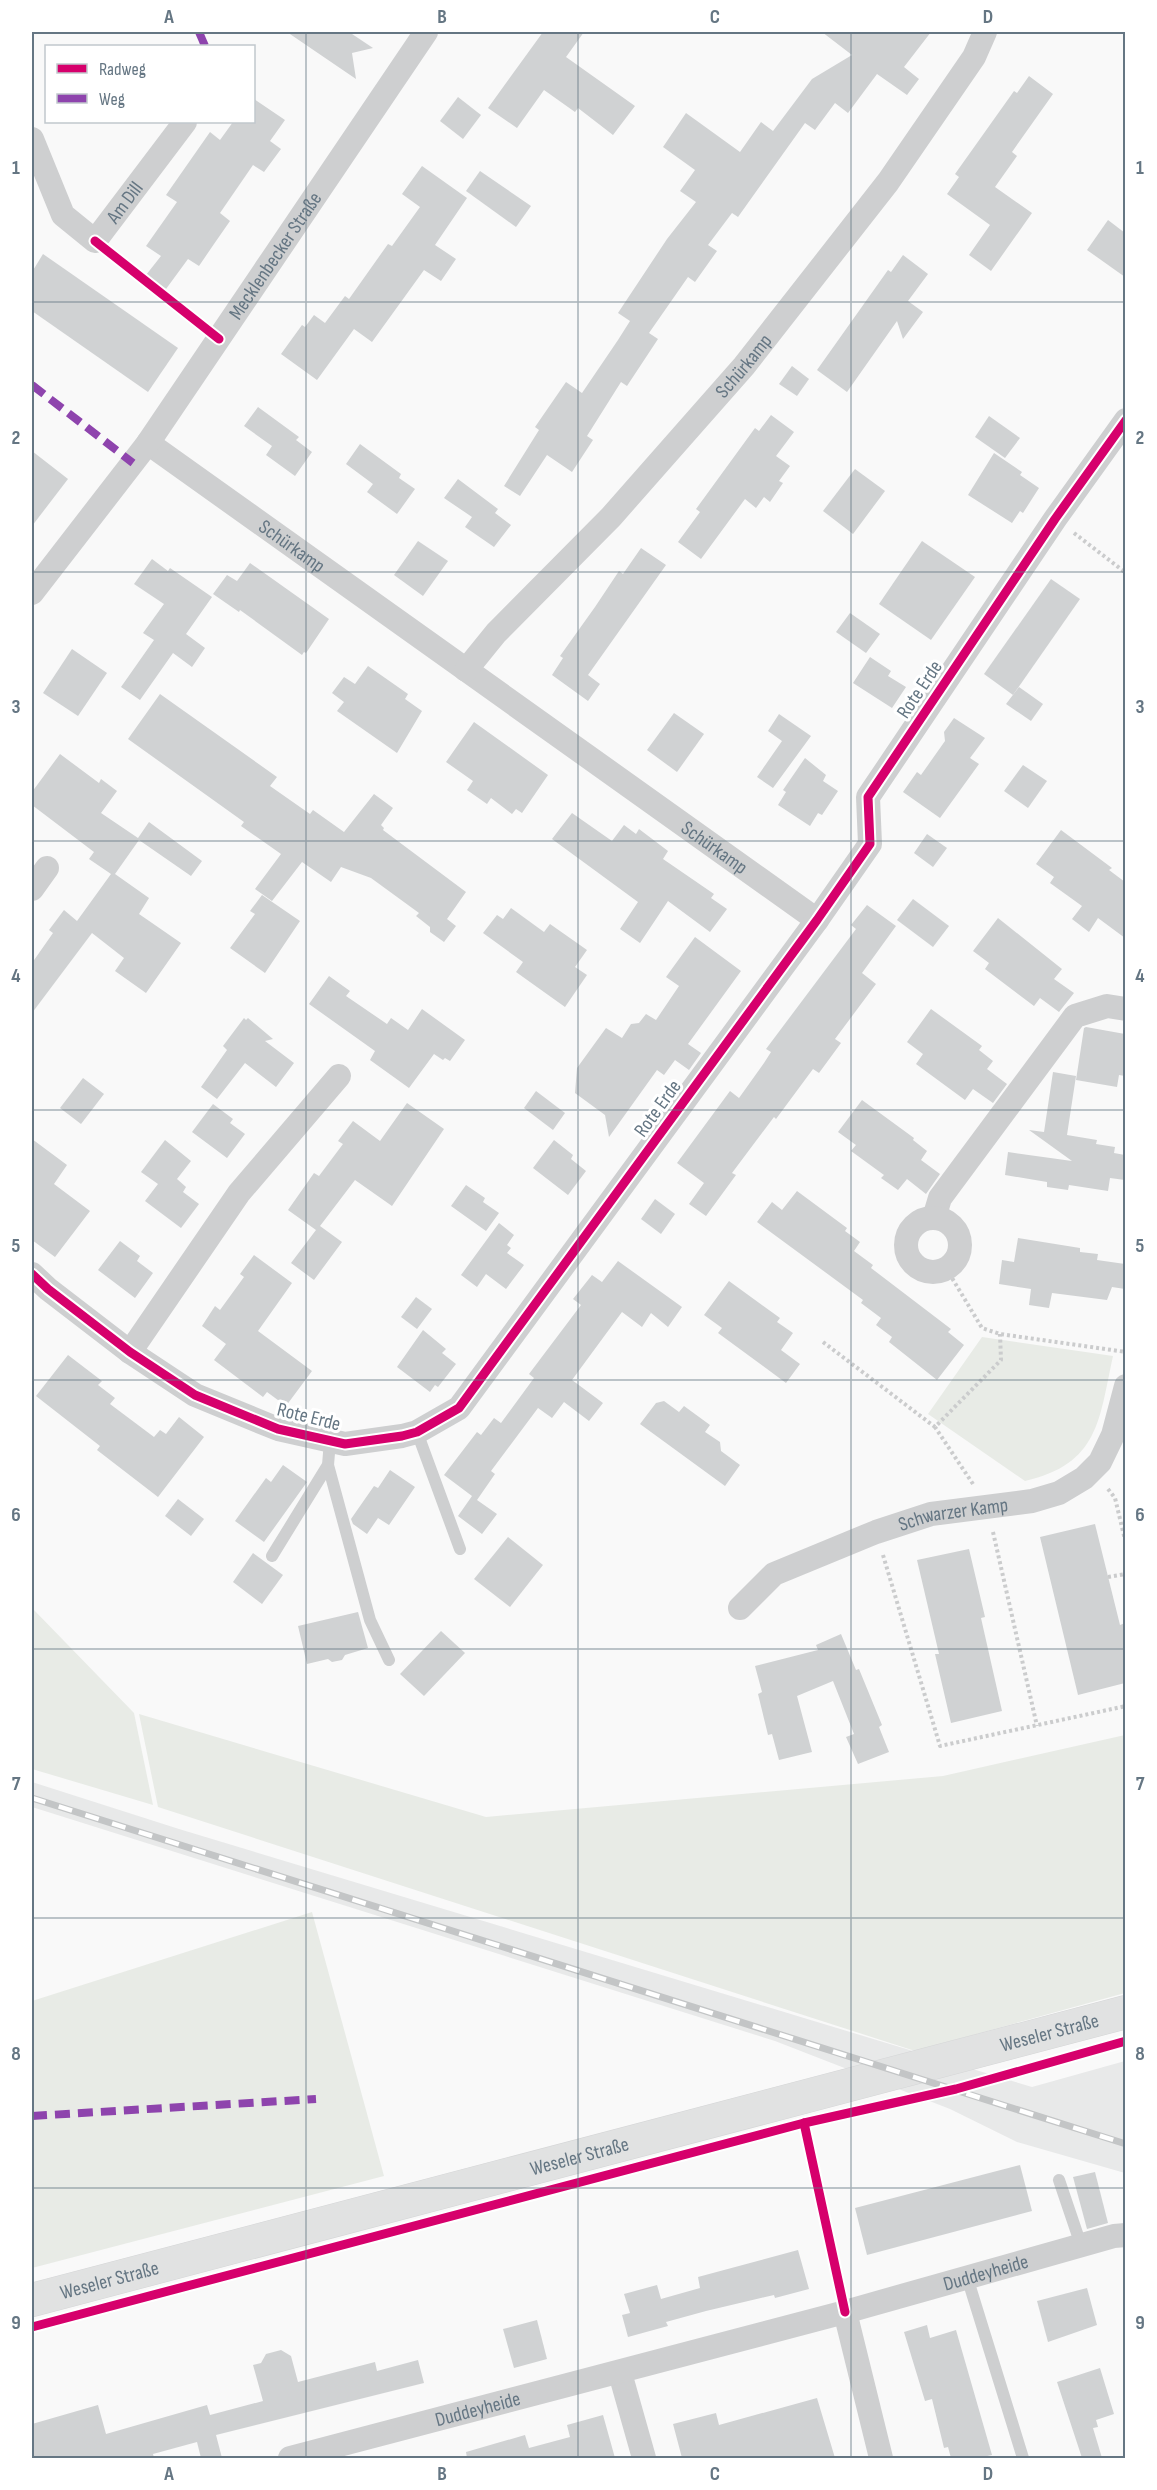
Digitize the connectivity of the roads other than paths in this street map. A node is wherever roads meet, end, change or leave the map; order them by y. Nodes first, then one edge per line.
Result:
1 (426, 32) edge
2 (985, 32) edge
3 (184, 123) edge
4 (32, 139) edge
5 (1125, 420) edge
6 (148, 443) junction
7 (33, 588) edge
8 (466, 670) junction
9 (47, 868) dead end
10 (32, 888) edge
11 (818, 920) junction
12 (1125, 1009) edge
13 (339, 1076) dead end
14 (934, 1218) junction
15 (32, 1274) edge
16 (130, 1352) junction
17 (1125, 1386) edge
18 (417, 1432) junction
19 (330, 1441) junction
20 (328, 1465) junction
21 (460, 1549) dead end
22 (272, 1556) dead end
23 (740, 1608) dead end
24 (389, 1660) dead end
25 (1125, 2012) edge
26 (1059, 2180) dead end
27 (1125, 2235) edge
28 (1081, 2245) junction
29 (967, 2277) junction
30 (32, 2300) edge
31 (845, 2312) junction
32 (620, 2373) junction
33 (335, 2452) edge
34 (290, 2458) edge
35 (644, 2458) edge
36 (881, 2458) edge
37 (1023, 2458) edge

1 - 6 street, Mecklenbecker Straße
2 - 8 street, Schürkamp
3 - 4 street, Am Dill
5 - 11 street, Rote Erde
6 - 7 street, Mecklenbecker Straße
6 - 8 street, Schürkamp
8 - 11 street, Schürkamp
9 - 10 street
11 - 18 street, Rote Erde
12 - 14 street
13 - 16 street
14 - 14 street
15 - 16 street, Rote Erde
16 - 19 street, Rote Erde
17 - 23 street, Schwarzer Kamp
18 - 19 street, Rote Erde
18 - 21 lane
19 - 20 lane
20 - 22 lane
20 - 24 lane
25 - 30 main road, Weseler Straße
26 - 28 lane
27 - 28 street, Duddeyheide
28 - 29 street, Duddeyheide
29 - 31 street, Duddeyheide
29 - 37 lane
31 - 32 street, Duddeyheide
31 - 36 street
32 - 33 street, Duddeyheide
32 - 35 street
33 - 34 street, Duddeyheide

